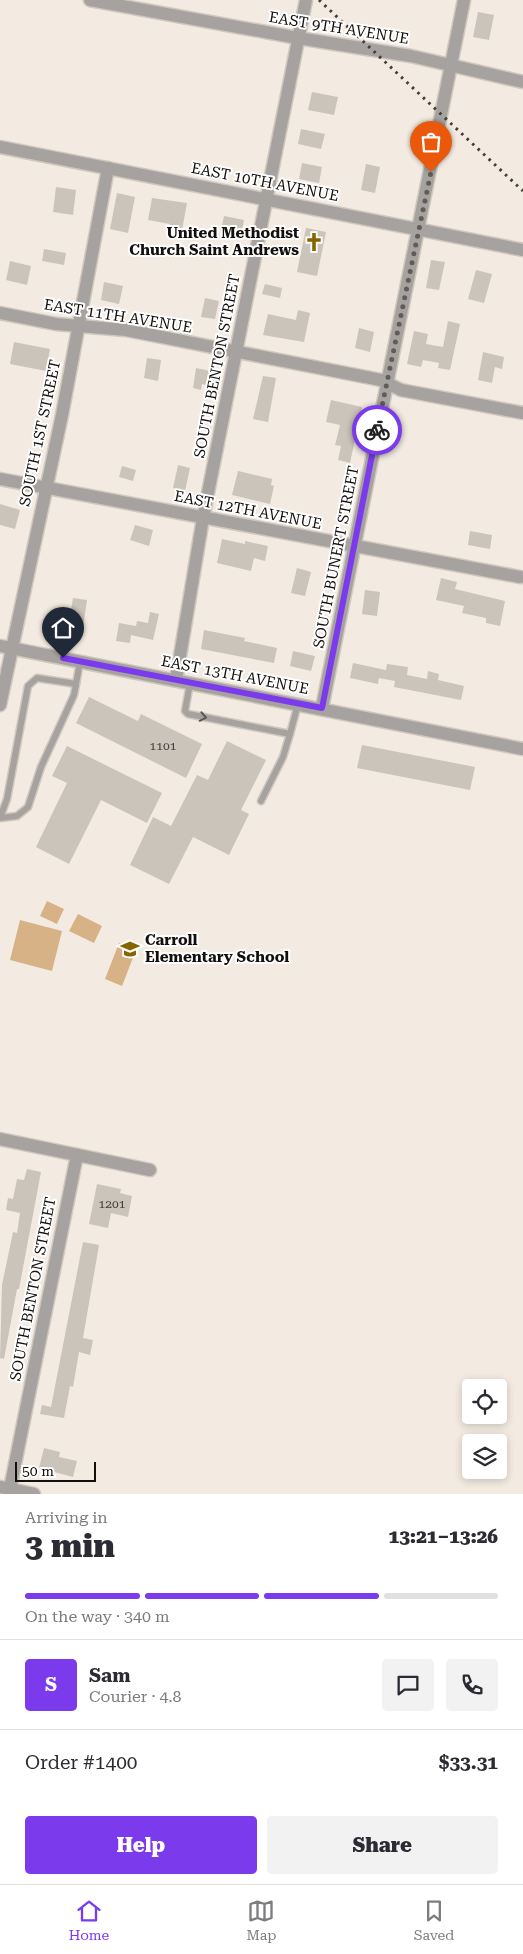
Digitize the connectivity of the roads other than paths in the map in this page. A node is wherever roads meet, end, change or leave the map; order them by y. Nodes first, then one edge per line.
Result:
1 (90, 0) edge
2 (306, 0) edge
3 (464, 0) edge
4 (298, 38) junction
5 (452, 66) junction
6 (523, 82) edge
7 (0, 147) edge
8 (108, 168) junction
9 (268, 200) junction
10 (420, 229) junction
11 (523, 250) edge
12 (0, 313) edge
13 (78, 326) junction
14 (236, 352) junction
15 (387, 384) junction
16 (523, 413) edge
17 (0, 479) edge
18 (45, 488) junction
19 (203, 518) junction
20 (356, 547) junction
21 (520, 577) dead end
22 (5, 647) edge
23 (80, 662) junction
24 (176, 680) junction
25 (190, 683) junction
26 (76, 684) junction
27 (298, 704) junction
28 (0, 705) edge
29 (322, 708) junction
30 (290, 734) junction
31 (523, 749) edge
32 (261, 801) dead end
33 (0, 818) edge
34 (0, 1139) edge
35 (76, 1155) junction
36 (150, 1170) dead end
37 (5, 1488) edge
38 (34, 1494) edge

1 - 4 street, EAST 9TH AVENUE
2 - 4 street, SOUTH BENTON STREET
3 - 5 street, SOUTH BUNERT STREET
4 - 5 street, EAST 9TH AVENUE
4 - 9 street, SOUTH BENTON STREET
5 - 6 street, EAST 9TH AVENUE
5 - 10 street, SOUTH BUNERT STREET
7 - 8 street, EAST 10TH AVENUE
8 - 9 street, EAST 10TH AVENUE
8 - 13 street, SOUTH 1ST STREET
9 - 10 street, EAST 10TH AVENUE
9 - 14 street, SOUTH BENTON STREET
10 - 11 street, EAST 10TH AVENUE
10 - 15 street, SOUTH BUNERT STREET
12 - 13 street, EAST 11TH AVENUE
13 - 14 street, EAST 11TH AVENUE
13 - 18 street, SOUTH 1ST STREET
14 - 15 street, EAST 11TH AVENUE
14 - 19 street, SOUTH BENTON STREET
15 - 16 street, EAST 11TH AVENUE
15 - 20 street, SOUTH BUNERT STREET
17 - 18 street, EAST 12TH AVENUE
18 - 19 street, EAST 12TH AVENUE
18 - 22 street, SOUTH 1ST STREET
19 - 20 street, EAST 12TH AVENUE
19 - 24 street, SOUTH BENTON STREET
20 - 21 street, EAST 12TH AVENUE
20 - 29 street, SOUTH BUNERT STREET
22 - 23 street, EAST 13TH AVENUE
22 - 28 street, SOUTH 1ST STREET
23 - 24 street, EAST 13TH AVENUE
23 - 26 lane
24 - 25 street, EAST 13TH AVENUE
25 - 27 street, EAST 13TH AVENUE
25 -> 30 lane
26 - 33 lane
26 - 33 lane
27 - 29 street, EAST 13TH AVENUE
27 - 30 lane
29 - 31 street, EAST 13TH AVENUE
30 - 32 lane
34 - 35 street
35 - 36 street
35 - 37 street, SOUTH BENTON STREET
37 - 38 street

